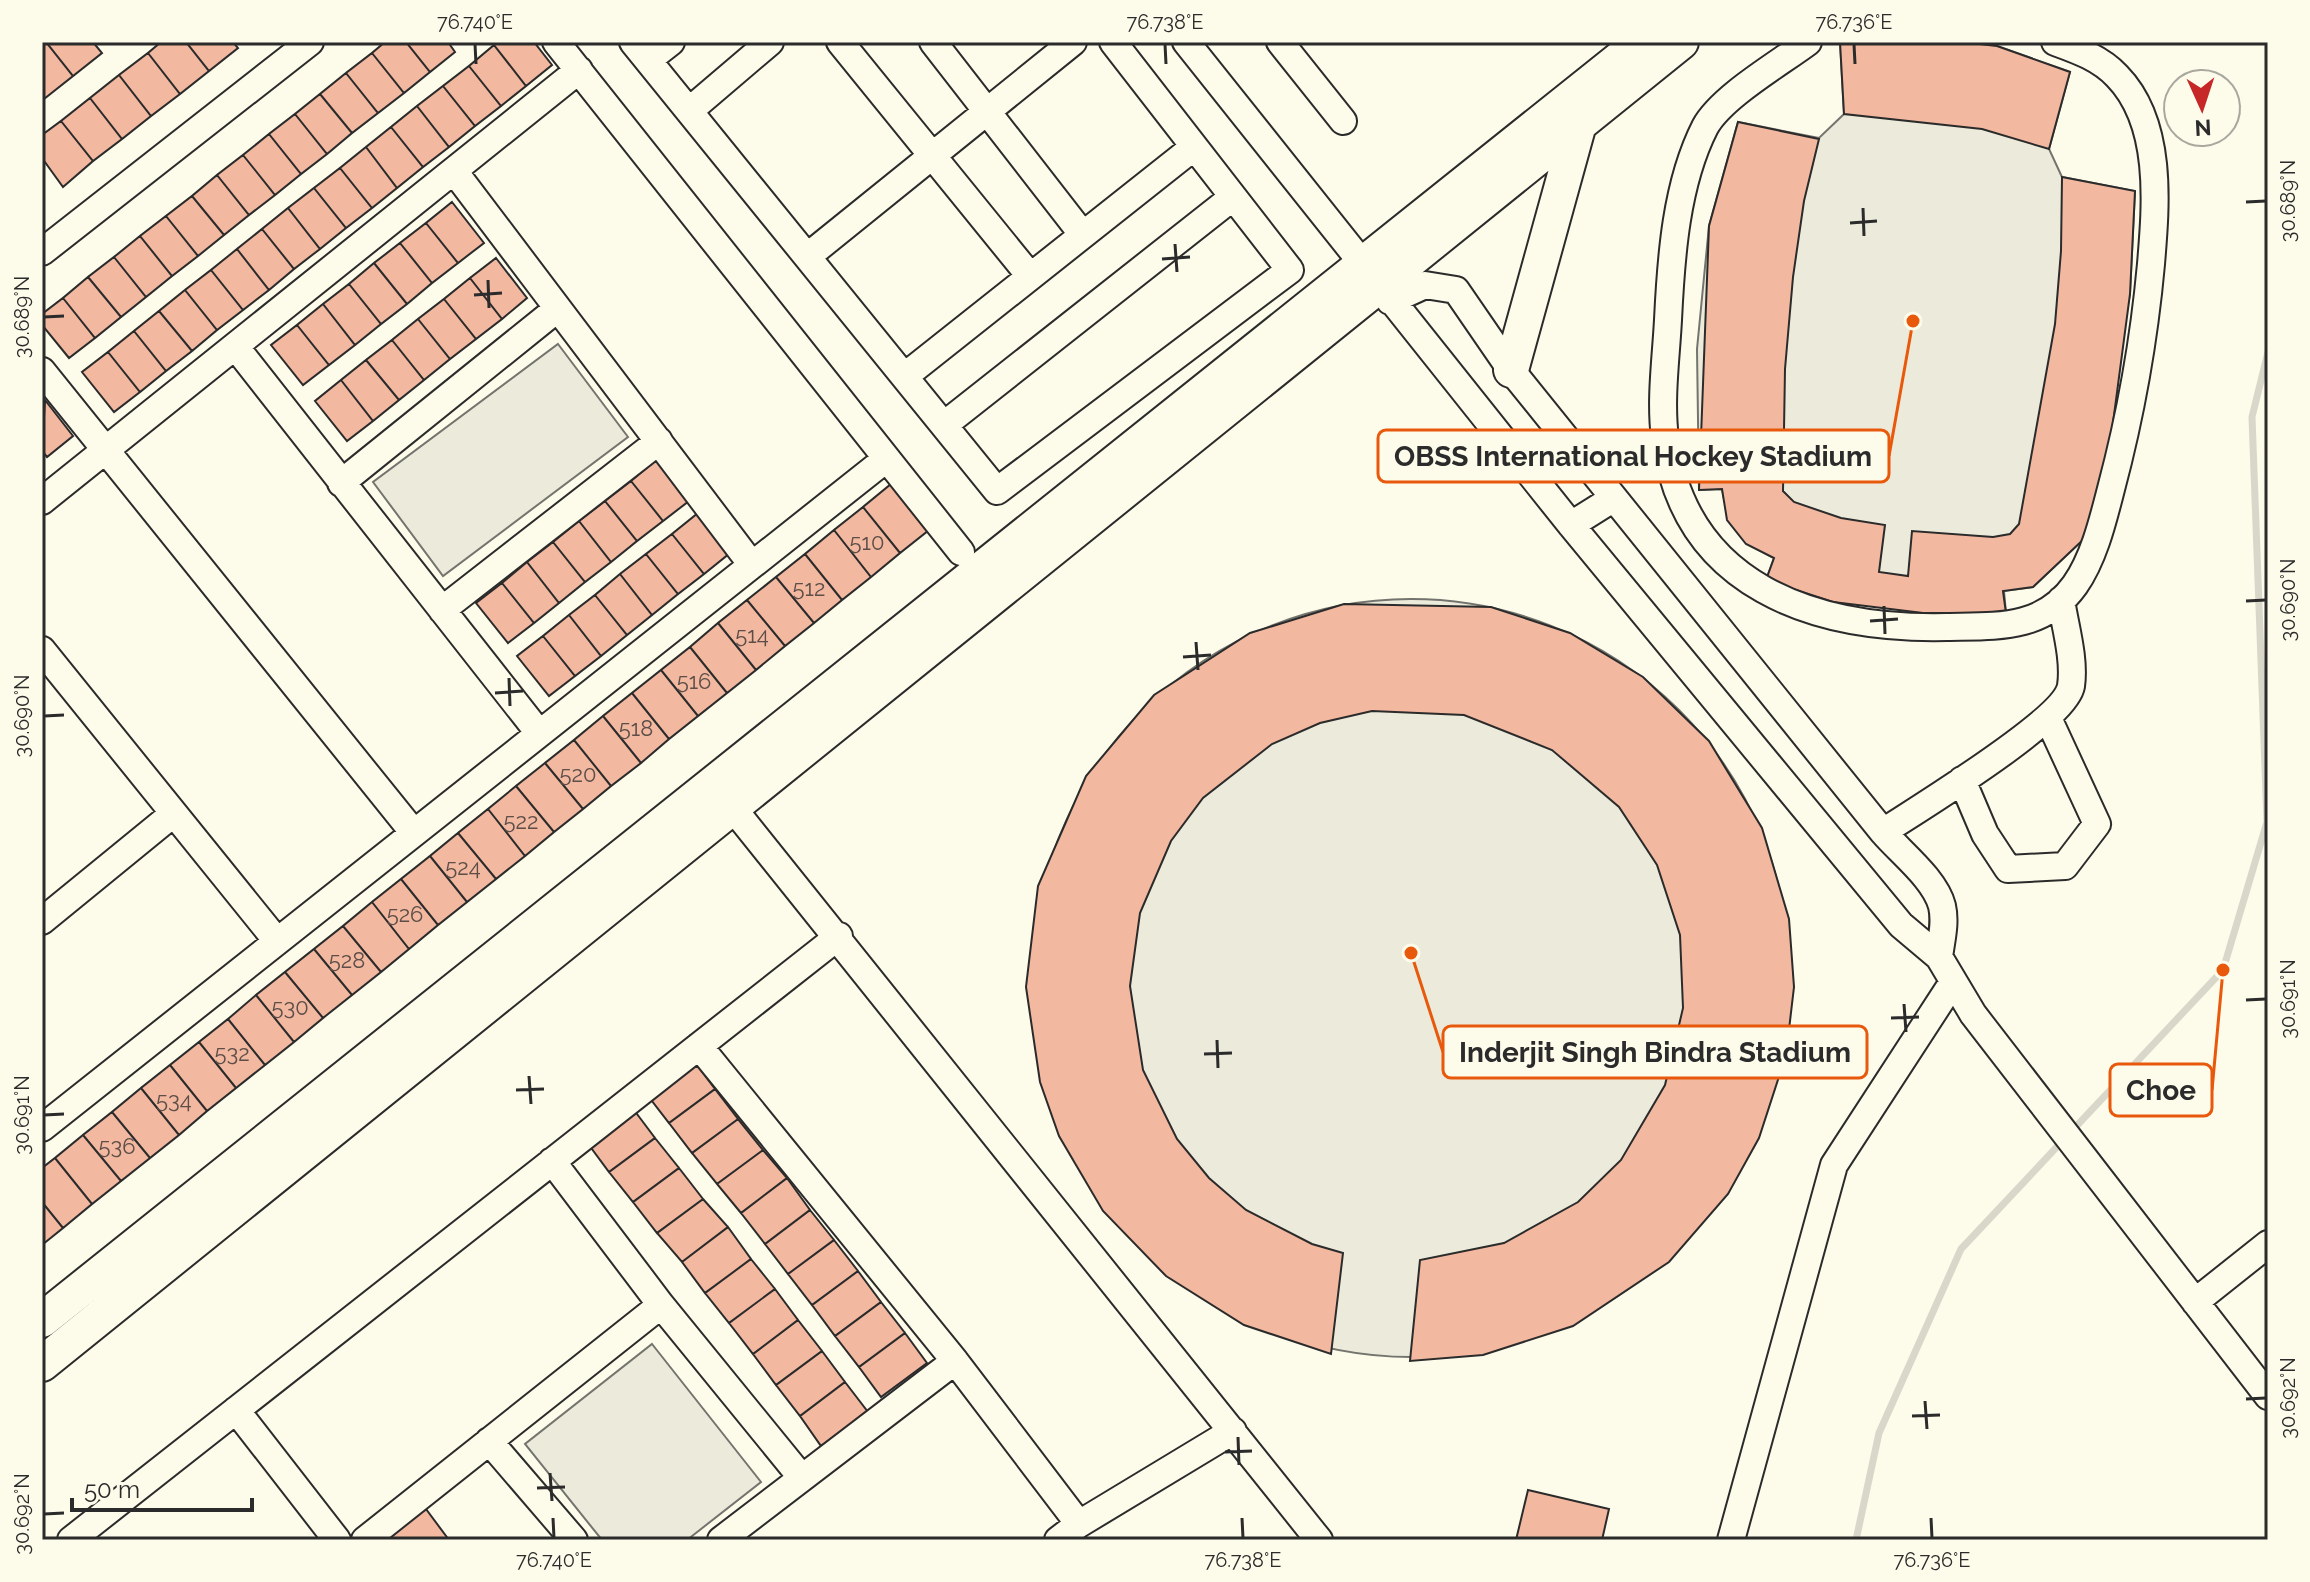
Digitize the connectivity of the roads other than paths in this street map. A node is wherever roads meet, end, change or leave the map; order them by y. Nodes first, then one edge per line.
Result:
1 (310, 42) edge
2 (556, 42) edge
3 (671, 42) edge
4 (770, 42) edge
5 (840, 42) edge
6 (933, 42) edge
7 (1073, 42) edge
8 (1113, 42) edge
9 (1186, 42) edge
10 (1280, 42) edge
11 (1641, 42) edge
12 (1681, 42) edge
13 (1808, 42) edge
14 (2055, 42) edge
15 (641, 51) edge
16 (579, 70) junction
17 (689, 111) junction
18 (987, 111) junction
19 (1343, 121) dead end
20 (1579, 124) junction
21 (1194, 147) junction
22 (932, 156) junction
23 (454, 171) junction
24 (1233, 197) junction
25 (1083, 235) junction
26 (42, 252) edge
27 (808, 256) junction
28 (1030, 276) junction
29 (1377, 284) junction
30 (557, 309) junction
31 (235, 346) junction
32 (1511, 370) junction
33 (42, 371) edge
34 (905, 376) junction
35 (944, 425) junction
36 (659, 441) junction
37 (107, 449) junction
38 (886, 459) junction
39 (341, 483) junction
40 (1614, 498) junction
41 (42, 501) edge
42 (1571, 525) junction
43 (961, 552) dead end
44 (752, 565) junction
45 (2061, 600) junction
46 (442, 610) junction
47 (42, 650) edge
48 (2048, 718) junction
49 (539, 733) junction
50 (1962, 780) junction
51 (732, 807) junction
52 (173, 814) junction
53 (1883, 832) junction
54 (414, 833) junction
55 (43, 917) edge
56 (839, 936) junction
57 (277, 941) junction
58 (1939, 957) junction
59 (1953, 982) junction
60 (699, 1046) junction
61 (42, 1128) edge
62 (552, 1161) junction
63 (2268, 1244) edge
64 (2195, 1302) junction
65 (661, 1305) junction
66 (42, 1320) edge
67 (955, 1361) junction
68 (42, 1364) edge
69 (2268, 1396) edge
70 (236, 1410) junction
71 (1233, 1431) junction
72 (489, 1441) junction
73 (802, 1478) junction
74 (1079, 1524) junction
75 (80, 1537) edge
76 (337, 1540) edge
77 (365, 1540) edge
78 (574, 1540) edge
79 (721, 1540) edge
80 (1058, 1540) edge
81 (1319, 1540) edge
82 (1731, 1540) edge

1 - 26 street
2 - 16 street
3 - 15 street
4 - 17 street
5 - 22 street
6 - 18 street
7 - 18 street
8 - 21 street
9 - 29 street
10 - 19 street
11 - 29 main road
12 - 20 main road
13 - 45 street
14 - 45 street
15 - 17 street
16 - 23 street
16 - 38 street
17 - 27 street
18 - 22 street
18 - 25 street
20 - 29 main road
20 - 32 main road
21 - 24 street
21 - 25 street
22 - 27 street
22 - 28 street
23 - 30 street
23 - 31 street
24 - 35 street
24 - 35 street
25 - 28 street
27 - 34 street
28 - 34 street
29 - 32 street
29 - 42 street
29 - 51 main road
29 - 66 main road
30 - 36 street
30 - 39 street
31 - 37 street
31 - 39 street
32 - 40 street
33 - 37 street
34 - 35 street
36 - 44 street
36 - 46 street
37 - 41 street
37 - 54 street
38 - 43 street
38 - 44 street
39 - 46 street
40 - 42 street
40 - 53 street
42 - 58 street
44 - 49 street
45 - 48 street
46 - 49 street
47 - 52 street
48 - 50 street
48 - 50 street
49 - 54 street
50 - 53 street
51 - 56 street
51 - 68 main road
52 - 55 street
52 - 57 street
53 - 58 street
54 - 57 street
56 - 60 street
56 - 71 street
57 - 61 street
58 - 59 street
59 - 64 street
59 - 82 street
60 - 62 street
60 - 67 street
62 - 65 street
62 - 70 street
63 - 64 street
64 - 69 street
65 - 72 street
65 - 73 street
67 - 73 street
67 - 74 street
70 - 75 street
70 - 76 street
71 - 74 street
71 - 81 street
72 - 77 street
72 - 78 street
73 - 79 street
74 - 80 street

